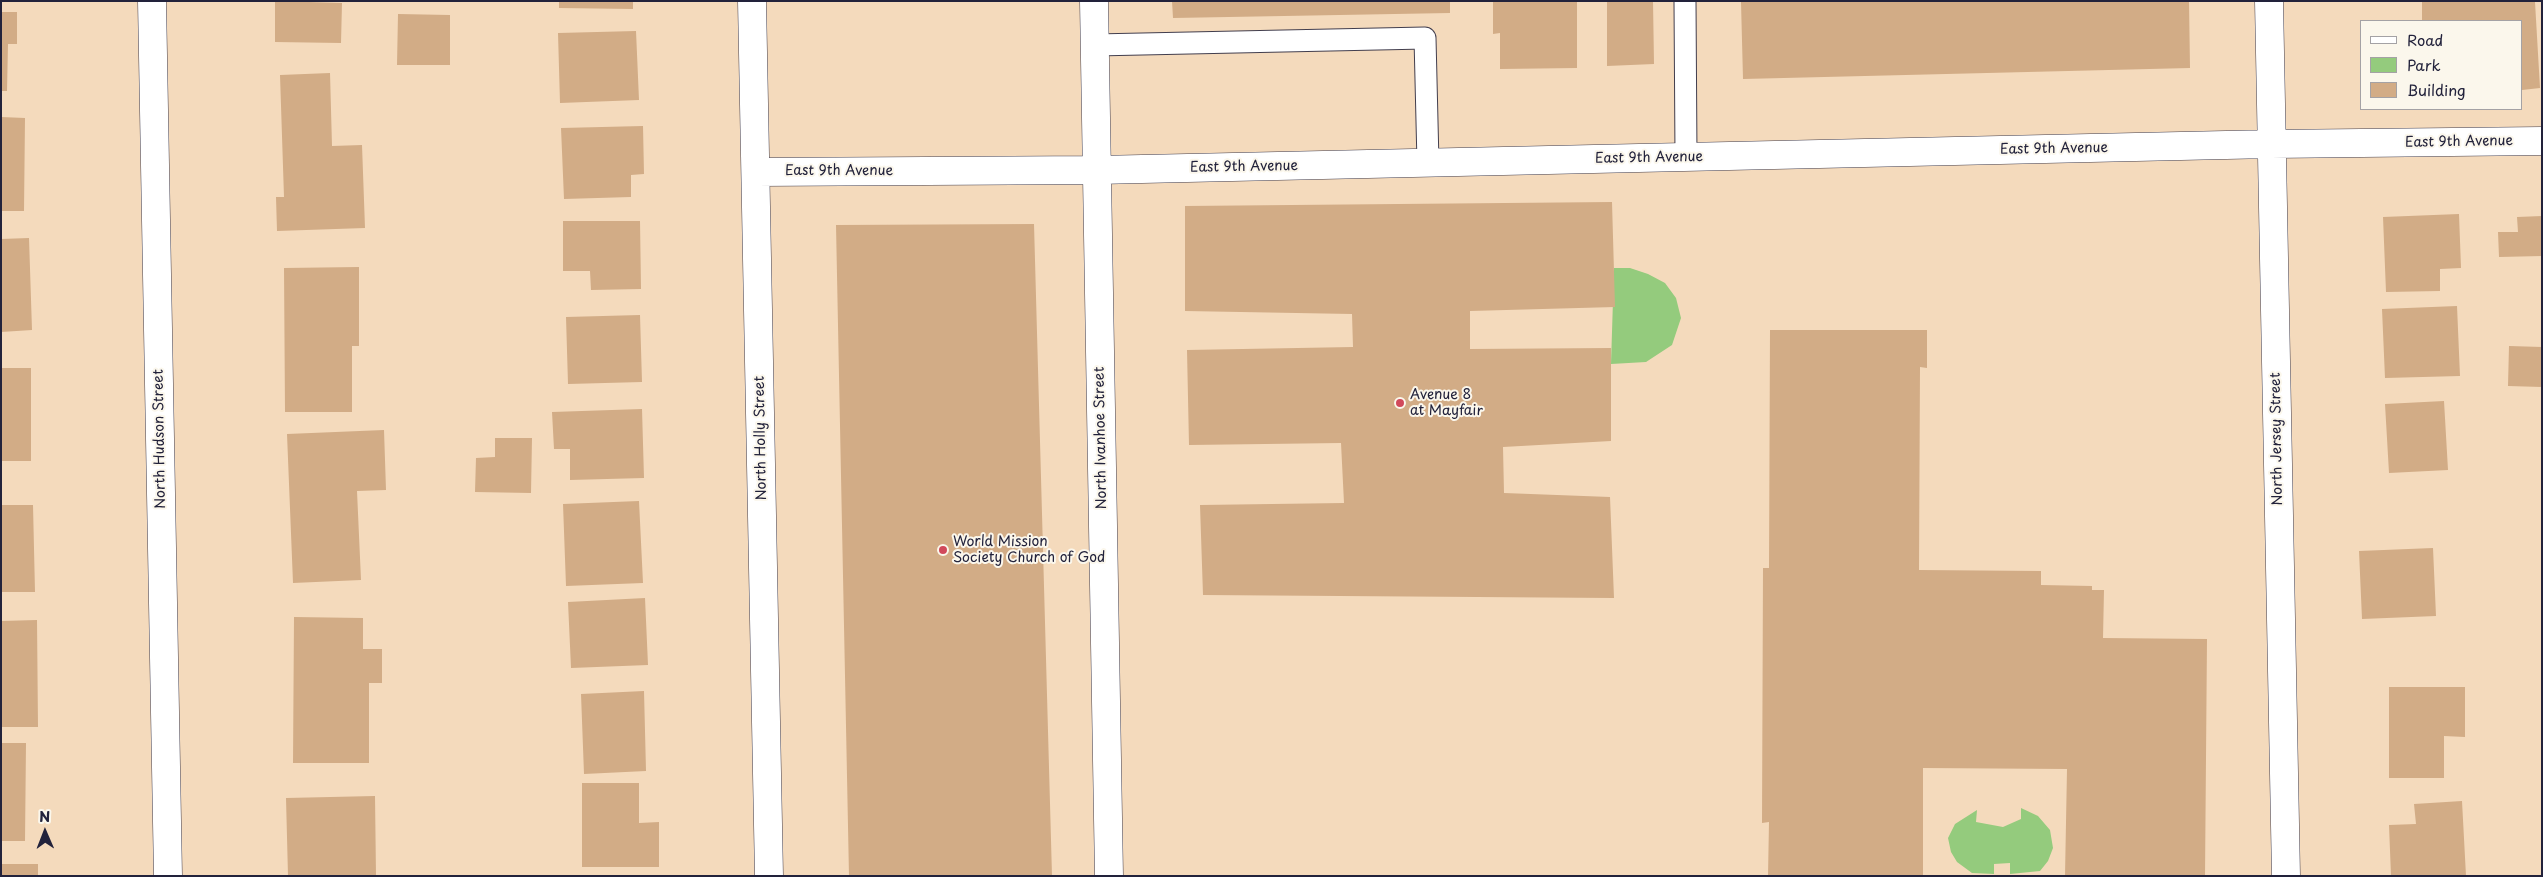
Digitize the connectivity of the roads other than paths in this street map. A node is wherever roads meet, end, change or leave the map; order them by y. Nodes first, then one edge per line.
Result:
1 (152, 1) edge
2 (752, 1) edge
3 (1094, 1) edge
4 (1685, 1) edge
5 (2269, 1) edge
6 (1095, 45) junction
7 (2542, 141) edge
8 (2271, 144) junction
9 (1686, 157) junction
10 (1428, 163) junction
11 (1097, 170) junction
12 (756, 172) junction
13 (168, 876) edge
14 (769, 876) edge
15 (1109, 876) edge
16 (2286, 876) edge

1 - 13 street, North Hudson Street
2 - 12 street, North Holly Street
3 - 6 street, North Ivanhoe Street
4 - 9 lane
5 - 8 street, North Jersey Street
6 - 10 lane
6 - 11 street, North Ivanhoe Street
7 - 8 street, East 9th Avenue
8 - 9 street, East 9th Avenue
8 - 16 street, North Jersey Street
9 - 10 street, East 9th Avenue
10 - 11 street, East 9th Avenue
11 - 12 street, East 9th Avenue
11 - 15 street, North Ivanhoe Street
12 - 14 street, North Holly Street

